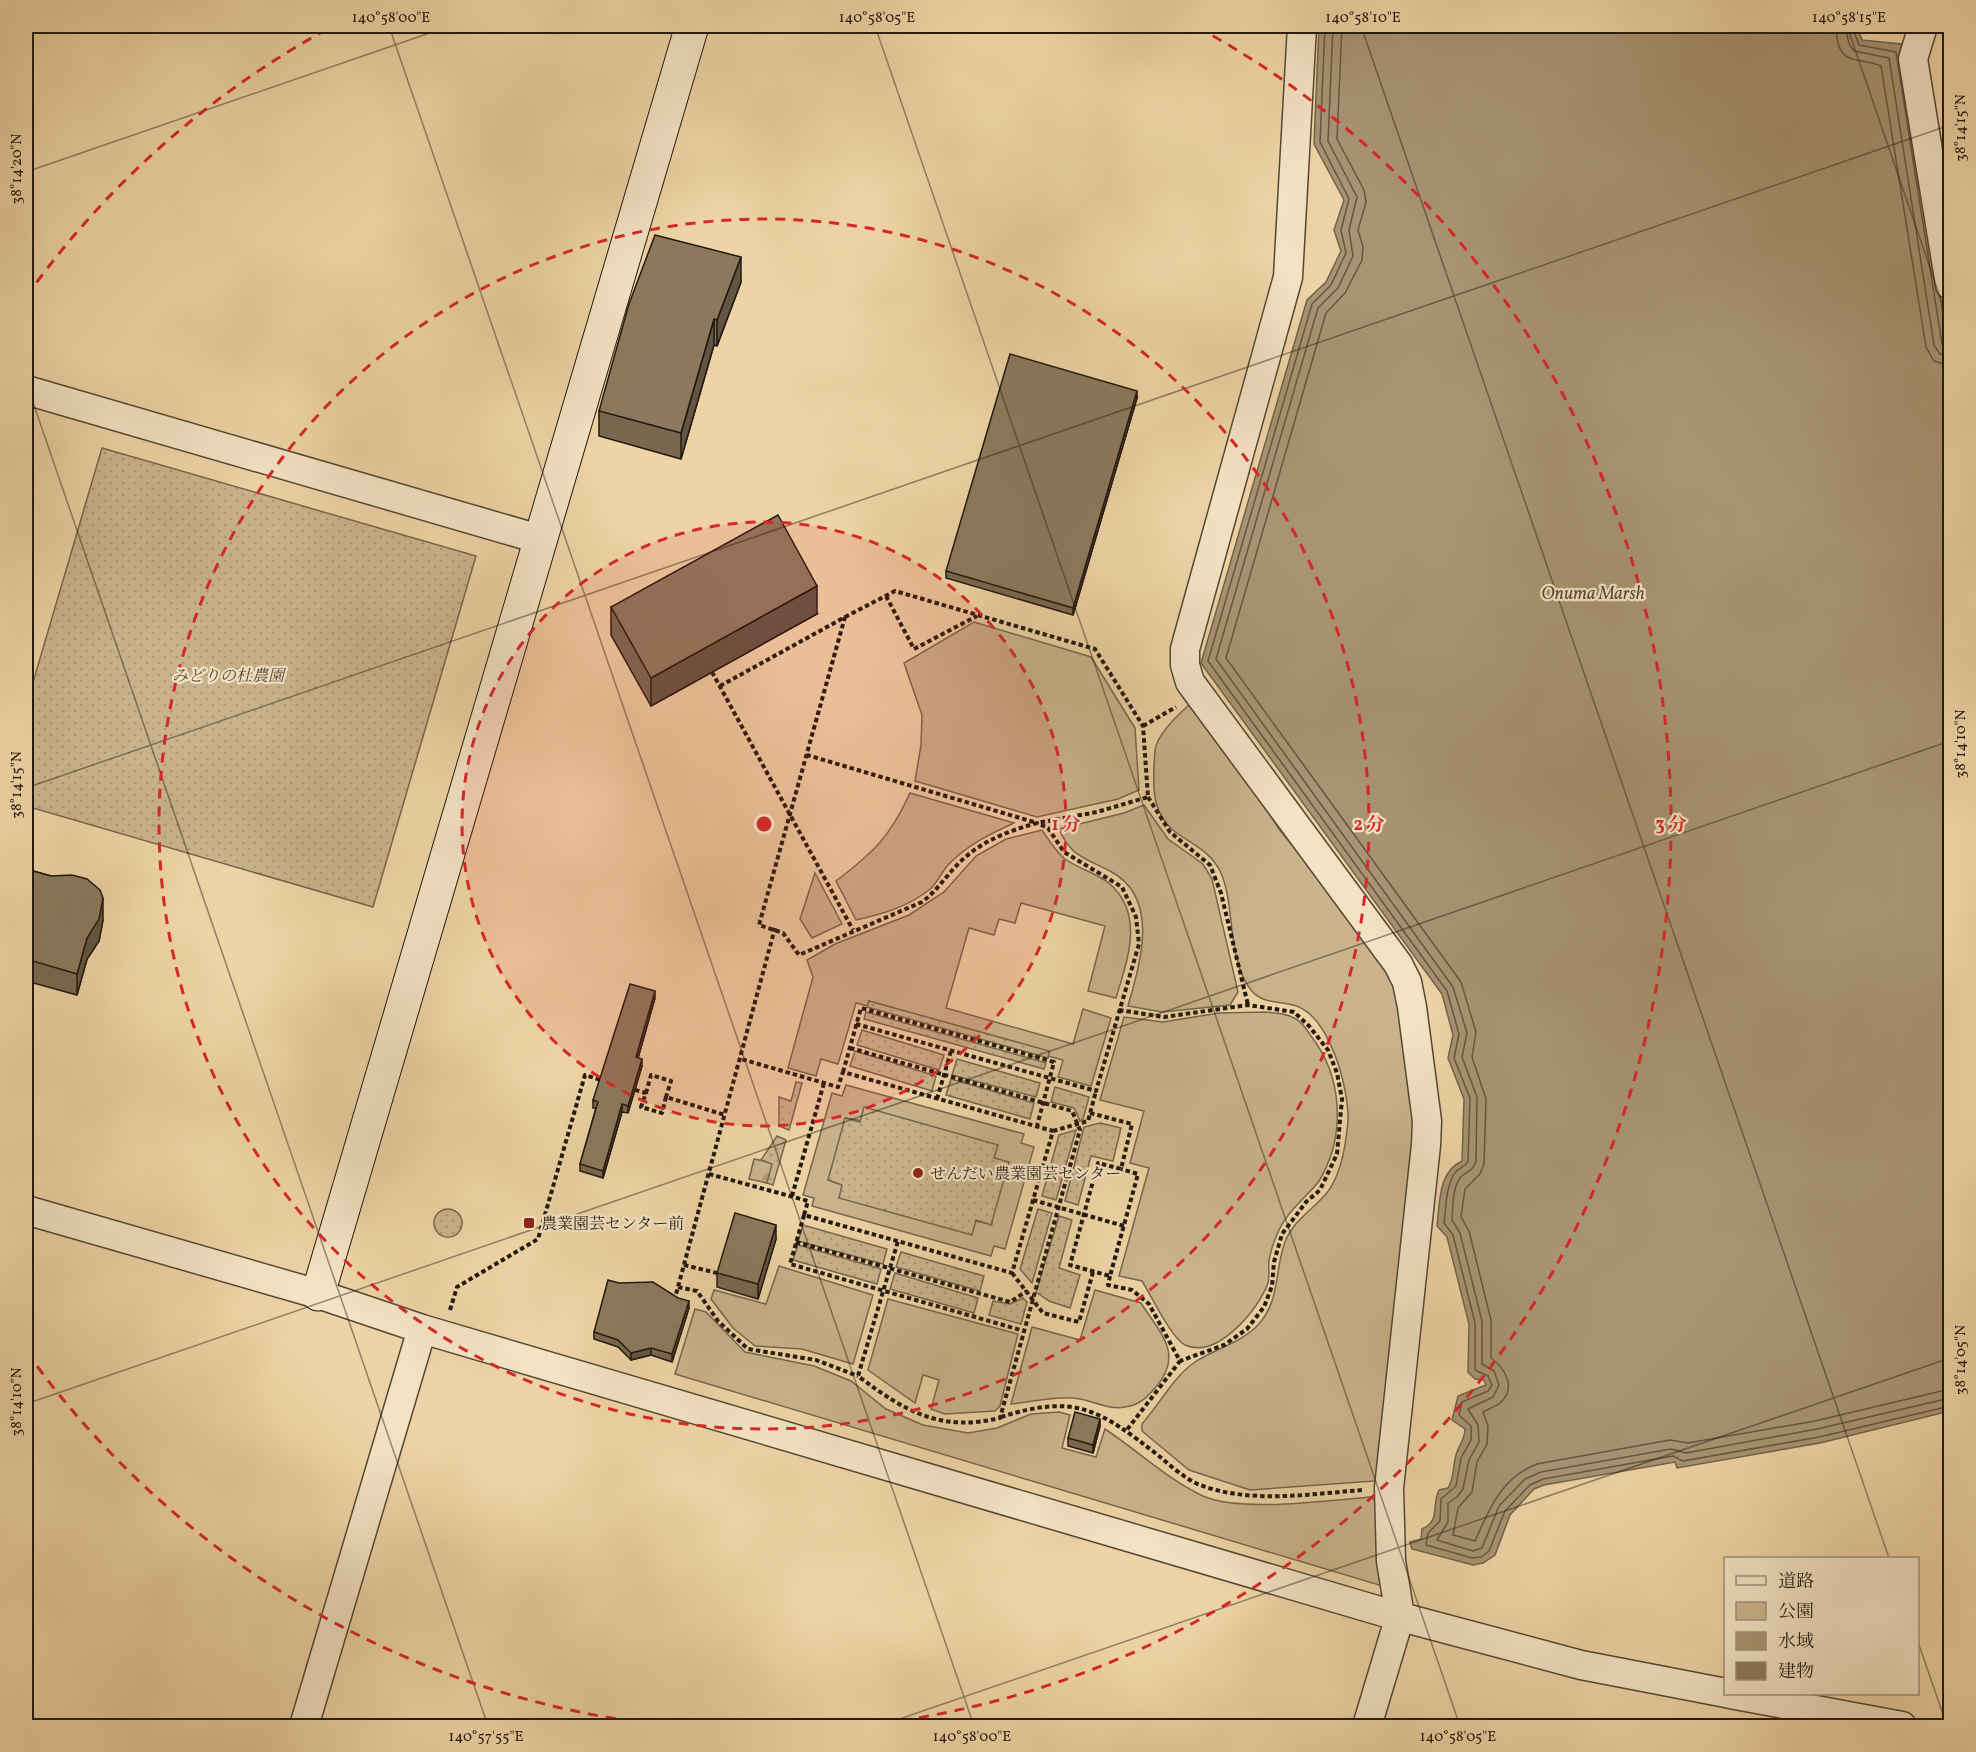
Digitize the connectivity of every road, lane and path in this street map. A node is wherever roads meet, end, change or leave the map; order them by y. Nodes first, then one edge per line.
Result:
1 (692, 26) edge
2 (1302, 26) edge
3 (1923, 26) edge
4 (1950, 285) edge
5 (26, 390) edge
6 (539, 539) junction
7 (886, 596) junction
8 (978, 615) junction
9 (845, 617) junction
10 (712, 672) dead end
11 (720, 686) junction
12 (1198, 693) junction
13 (1143, 726) junction
14 (807, 755) junction
15 (1148, 797) junction
16 (791, 814) junction
17 (1036, 823) junction
18 (775, 928) junction
19 (853, 930) junction
20 (1248, 1005) junction
21 (1119, 1010) junction
22 (856, 1024) junction
23 (850, 1048) junction
24 (951, 1051) junction
25 (741, 1059) junction
26 (843, 1072) junction
27 (944, 1075) junction
28 (1050, 1078) junction
29 (601, 1080) edge
30 (824, 1083) junction
31 (635, 1090) edge
32 (1096, 1091) junction
33 (646, 1093) junction
34 (666, 1097) junction
35 (937, 1099) junction
36 (1043, 1103) junction
37 (1090, 1113) junction
38 (725, 1115) junction
39 (1078, 1124) junction
40 (1037, 1126) junction
41 (1053, 1131) junction
42 (1121, 1169) junction
43 (709, 1174) junction
44 (792, 1196) junction
45 (1033, 1200) junction
46 (1059, 1207) junction
47 (26, 1210) edge
48 (1084, 1214) junction
49 (804, 1215) junction
50 (1125, 1226) junction
51 (898, 1241) junction
52 (796, 1242) junction
53 (684, 1264) junction
54 (890, 1269) junction
55 (1093, 1272) junction
56 (1012, 1273) junction
57 (721, 1274) edge
58 (1110, 1276) junction
59 (678, 1287) junction
60 (883, 1291) junction
61 (1027, 1291) junction
62 (318, 1294) junction
63 (1032, 1299) junction
64 (669, 1300) edge
65 (1024, 1331) junction
66 (432, 1332) junction
67 (1180, 1361) junction
68 (858, 1376) junction
69 (1000, 1418) junction
70 (1126, 1431) junction
71 (1389, 1488) junction
72 (1400, 1616) junction
73 (1724, 1692) edge
74 (1739, 1695) edge
75 (304, 1726) edge
76 (1367, 1726) edge
77 (1902, 1726) edge

1 - 6 street
2 - 12 street
3 - 4 street
5 - 6 street
6 - 62 street
7 - 8 path
7 - 8 path
7 - 9 path
8 - 13 path
9 - 11 path
9 - 14 path
10 - 11 path
11 - 16 path
12 - 13 path
12 - 71 street
13 - 15 path
14 - 16 path
14 - 17 path
15 - 17 path
15 - 20 path
16 - 18 path
16 - 19 path
17 - 19 path
17 - 21 path
18 - 19 path
18 - 25 path
20 - 21 path
20 - 67 path
21 - 32 path
22 - 23 path
22 - 24 path
22 - 28 path
23 - 26 path
23 - 27 path
24 - 27 path
24 - 28 path
25 - 30 path
25 - 38 path
26 - 30 path
26 - 35 path
27 - 35 path
27 - 36 path
28 - 32 path
28 - 36 path
29 - 66 path
30 - 44 path
31 - 33 path
32 - 37 path
33 - 34 path
33 - 34 path
34 - 38 path
35 - 40 path
36 - 39 path
36 - 40 path
37 - 39 path
37 - 42 path
38 - 43 path
39 - 41 path
39 - 46 path
40 - 41 path
41 - 45 path
42 - 48 path
42 - 50 path
43 - 44 path
43 - 53 path
44 - 49 path
45 - 46 path
45 - 56 path
46 - 48 path
46 - 63 path
47 - 62 street
48 - 50 path
48 - 55 path
49 - 51 path
49 - 52 path
50 - 58 path
51 - 54 path
51 - 56 path
52 - 54 path
52 - 60 path
53 - 57 path
53 - 59 path
54 - 60 path
54 - 61 path
55 - 58 path
55 - 63 path
56 - 61 path
58 - 67 path
59 - 64 path
59 - 68 path
60 - 65 path
60 - 68 path
61 - 63 path
62 - 66 street
63 - 65 path
65 - 69 path
66 - 72 street
66 - 75 street
67 - 70 path
68 - 69 path
69 - 70 path
70 - 71 path
71 - 72 street
72 - 73 street
72 - 76 street
74 - 77 street

